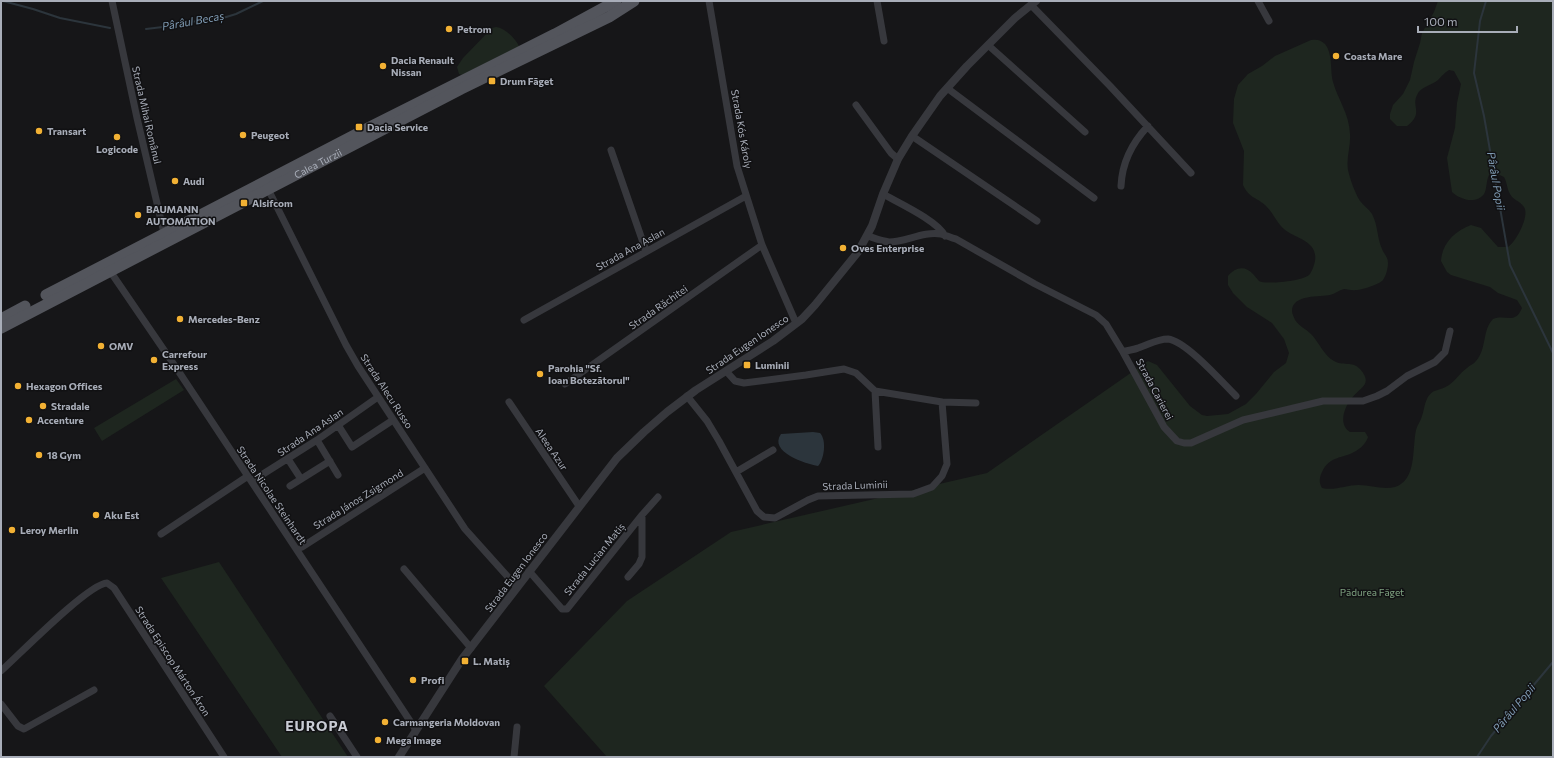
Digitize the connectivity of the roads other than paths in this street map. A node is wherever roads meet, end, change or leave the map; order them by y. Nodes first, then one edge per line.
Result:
1 (112, 1) edge
2 (616, 1) edge
3 (634, 1) edge
4 (709, 1) edge
5 (877, 1) edge
6 (1258, 1) edge
7 (1033, 3) edge
8 (1269, 21) dead end
9 (884, 42) dead end
10 (989, 46) junction
11 (947, 88) junction
12 (1048, 105) dead end
13 (856, 106) dead end
14 (1148, 126) junction
15 (1085, 132) dead end
16 (912, 136) junction
17 (611, 150) dead end
18 (898, 159) junction
19 (1191, 173) dead end
20 (1121, 186) dead end
21 (268, 189) junction
22 (883, 194) junction
23 (746, 196) junction
24 (1094, 198) dead end
25 (1037, 221) dead end
26 (164, 233) junction
27 (868, 236) junction
28 (946, 236) junction
29 (762, 245) junction
30 (646, 251) junction
31 (110, 271) junction
32 (1, 319) edge
33 (524, 320) dead end
34 (796, 323) junction
35 (1, 328) edge
36 (1450, 331) dead end
37 (1124, 352) junction
38 (726, 371) junction
39 (565, 384) dead end
40 (875, 391) junction
41 (687, 396) junction
42 (1236, 396) dead end
43 (378, 397) junction
44 (509, 402) dead end
45 (942, 402) junction
46 (976, 403) dead end
47 (393, 420) junction
48 (338, 425) junction
49 (316, 440) junction
50 (878, 447) dead end
51 (773, 450) dead end
52 (288, 459) junction
53 (330, 461) junction
54 (425, 468) junction
55 (736, 472) junction
56 (338, 475) dead end
57 (250, 479) junction
58 (300, 479) junction
59 (290, 486) dead end
60 (658, 497) dead end
61 (579, 506) junction
62 (642, 515) junction
63 (161, 534) dead end
64 (302, 546) dead end
65 (404, 569) dead end
66 (529, 571) junction
67 (628, 577) dead end
68 (517, 587) junction
69 (470, 648) junction
70 (1, 671) edge
71 (94, 690) dead end
72 (1, 704) edge
73 (330, 716) dead end
74 (517, 727) dead end
75 (416, 730) junction
76 (224, 757) edge
77 (357, 757) edge
78 (399, 757) edge
79 (514, 757) edge

1 - 26 street, Strada Mihai Românul
2 - 26 main road, Calea Turzii
3 - 21 main road, Calea Turzii
4 - 23 street, Strada Kós Károly
5 - 9 street
6 - 8 street
7 - 10 street, Strada Eugen Ionesco
7 - 14 street
10 - 11 street, Strada Eugen Ionesco
10 - 12 street
10 - 15 street
11 - 16 street, Strada Eugen Ionesco
11 - 24 street
13 - 18 street
14 - 19 street
14 - 20 street
16 - 18 street, Strada Eugen Ionesco
16 - 25 street
17 - 30 street
18 - 22 street, Strada Eugen Ionesco
21 - 31 main road, Calea Turzii
21 - 43 street, Strada Alecu Russo
22 - 27 street, Strada Eugen Ionesco
22 - 28 street
23 - 29 street, Strada Kós Károly
23 - 30 street, Strada Ana Aslan
26 - 32 main road, Calea Turzii
27 - 28 street, Strada Carierei
27 - 34 street, Strada Eugen Ionesco
28 - 37 street, Strada Carierei
29 - 34 street, Strada Kós Károly
29 - 39 street, Strada Răchitei
30 - 33 street, Strada Ana Aslan
31 - 35 main road, Calea Turzii
31 - 57 street, Strada Nicolae Steinhardt
34 - 38 street, Strada Eugen Ionesco
36 - 37 street, Strada Carierei
37 - 42 street
38 - 40 street
38 - 41 street, Strada Eugen Ionesco
40 - 45 street
40 - 50 street
41 - 55 street, Strada Luminii
41 - 61 street, Strada Eugen Ionesco
43 - 47 street, Strada Alecu Russo
43 - 48 street, Strada Ana Aslan
44 - 61 street, Aleea Azur
45 - 46 street
45 - 55 street, Strada Luminii
47 - 48 street
47 - 54 street, Strada Alecu Russo
48 - 49 street, Strada Ana Aslan
49 - 52 street, Strada Ana Aslan
49 - 53 street
51 - 55 street
52 - 57 street, Strada Ana Aslan
52 - 58 street
53 - 56 street
53 - 58 street
54 - 64 street, Strada János Zsigmond
54 - 68 street, Strada Alecu Russo
57 - 63 street, Strada Ana Aslan
57 - 75 street, Strada Nicolae Steinhardt
58 - 59 street
60 - 62 street, Strada Lucian Matiș
61 - 66 street, Strada Eugen Ionesco
62 - 66 street, Strada Lucian Matiș
62 - 67 street
65 - 69 street
66 - 68 street, Strada Eugen Ionesco
68 - 69 street, Strada Eugen Ionesco
69 - 75 street, Strada Eugen Ionesco
70 - 76 street, Strada Episcop Márton Áron
71 - 72 street
73 - 77 street
74 - 79 street
75 - 78 street, Strada Eugen Ionesco

